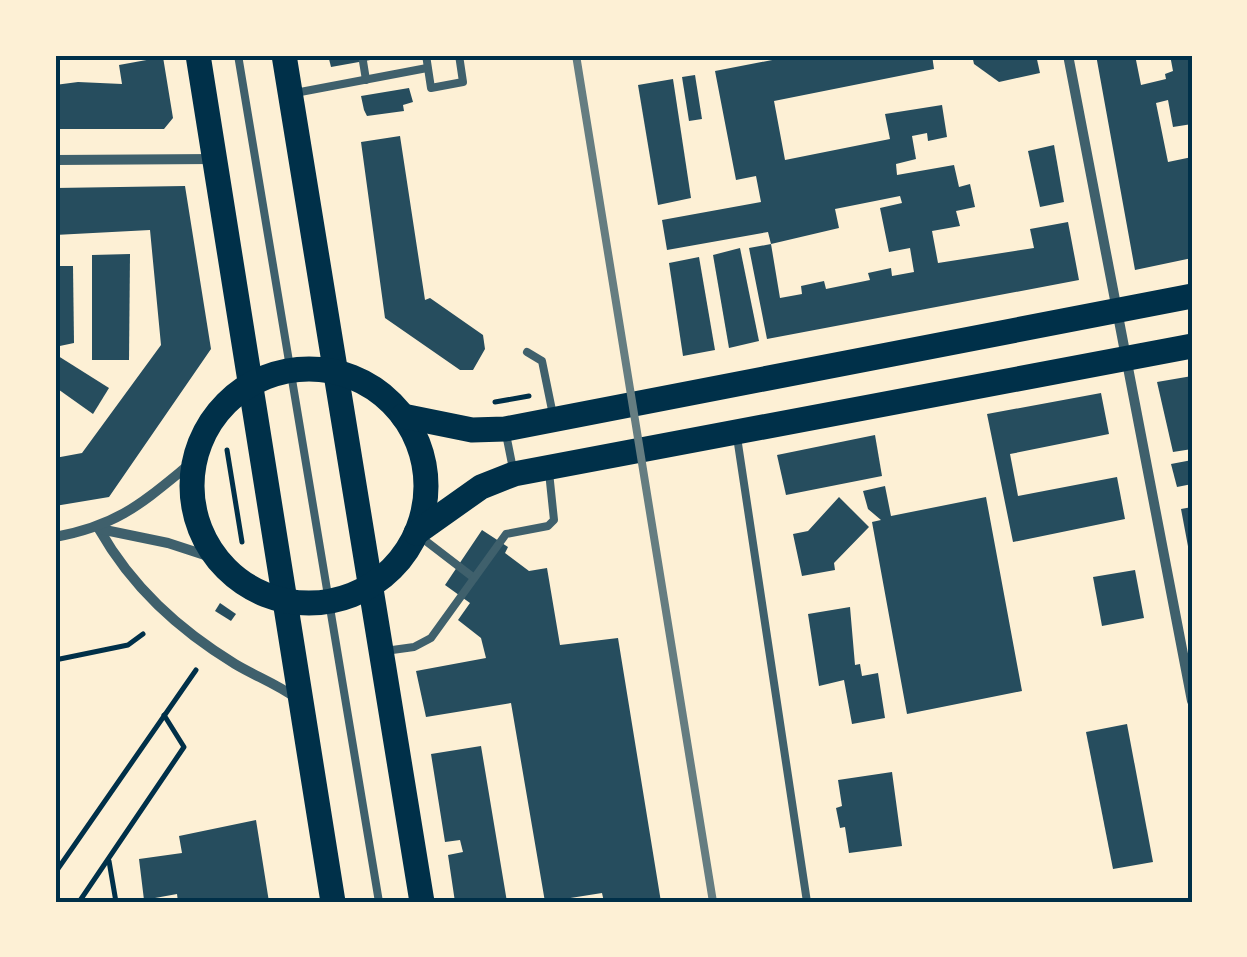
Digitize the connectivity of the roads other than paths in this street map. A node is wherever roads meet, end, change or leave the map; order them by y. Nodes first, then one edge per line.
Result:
1 (198, 55) edge
2 (238, 55) edge
3 (284, 55) edge
4 (362, 55) edge
5 (426, 55) edge
6 (459, 55) edge
7 (1068, 55) edge
8 (428, 68) junction
9 (366, 80) junction
10 (291, 94) junction
11 (215, 159) junction
12 (55, 160) edge
13 (1192, 296) edge
14 (1116, 310) junction
15 (1192, 346) edge
16 (526, 352) dead end
17 (1125, 359) junction
18 (289, 371) junction
19 (335, 372) junction
20 (251, 384) junction
21 (402, 416) junction
22 (554, 420) junction
23 (505, 430) junction
24 (736, 432) junction
25 (195, 460) junction
26 (548, 468) junction
27 (514, 474) junction
28 (99, 529) junction
29 (416, 534) junction
30 (55, 537) edge
31 (217, 559) junction
32 (474, 578) junction
33 (370, 586) junction
34 (285, 601) junction
35 (331, 601) junction
36 (380, 652) junction
37 (1192, 701) edge
38 (302, 702) junction
39 (333, 902) edge
40 (379, 902) edge
41 (422, 902) edge
42 (807, 902) edge

1 - 11 main road
2 - 18 lane
3 - 10 main road
4 - 9 lane
5 - 8 lane
6 - 8 lane
7 - 14 street
8 - 9 lane
9 - 10 lane
10 - 19 main road
11 - 12 street
11 - 20 main road
13 - 14 main road
14 - 17 street
14 - 22 main road
15 - 17 main road
16 - 22 lane
17 - 24 main road
17 - 37 street
18 - 19 main road
18 - 20 main road
18 - 35 lane
19 - 21 main road
19 - 33 main road
20 - 25 main road
20 - 34 main road
21 - 23 main road
21 - 29 main road
22 - 23 main road
23 - 27 lane
24 - 26 main road
24 - 42 lane
25 - 28 street
25 - 31 main road
26 - 27 main road
26 - 32 lane
27 - 29 main road
28 - 30 street
28 - 31 street
28 - 38 street
29 - 32 lane
29 - 33 main road
31 - 34 main road
32 - 36 lane
33 - 35 main road
33 - 36 main road
34 - 35 main road
34 - 38 main road
35 - 40 lane
36 - 41 main road
38 - 39 main road

